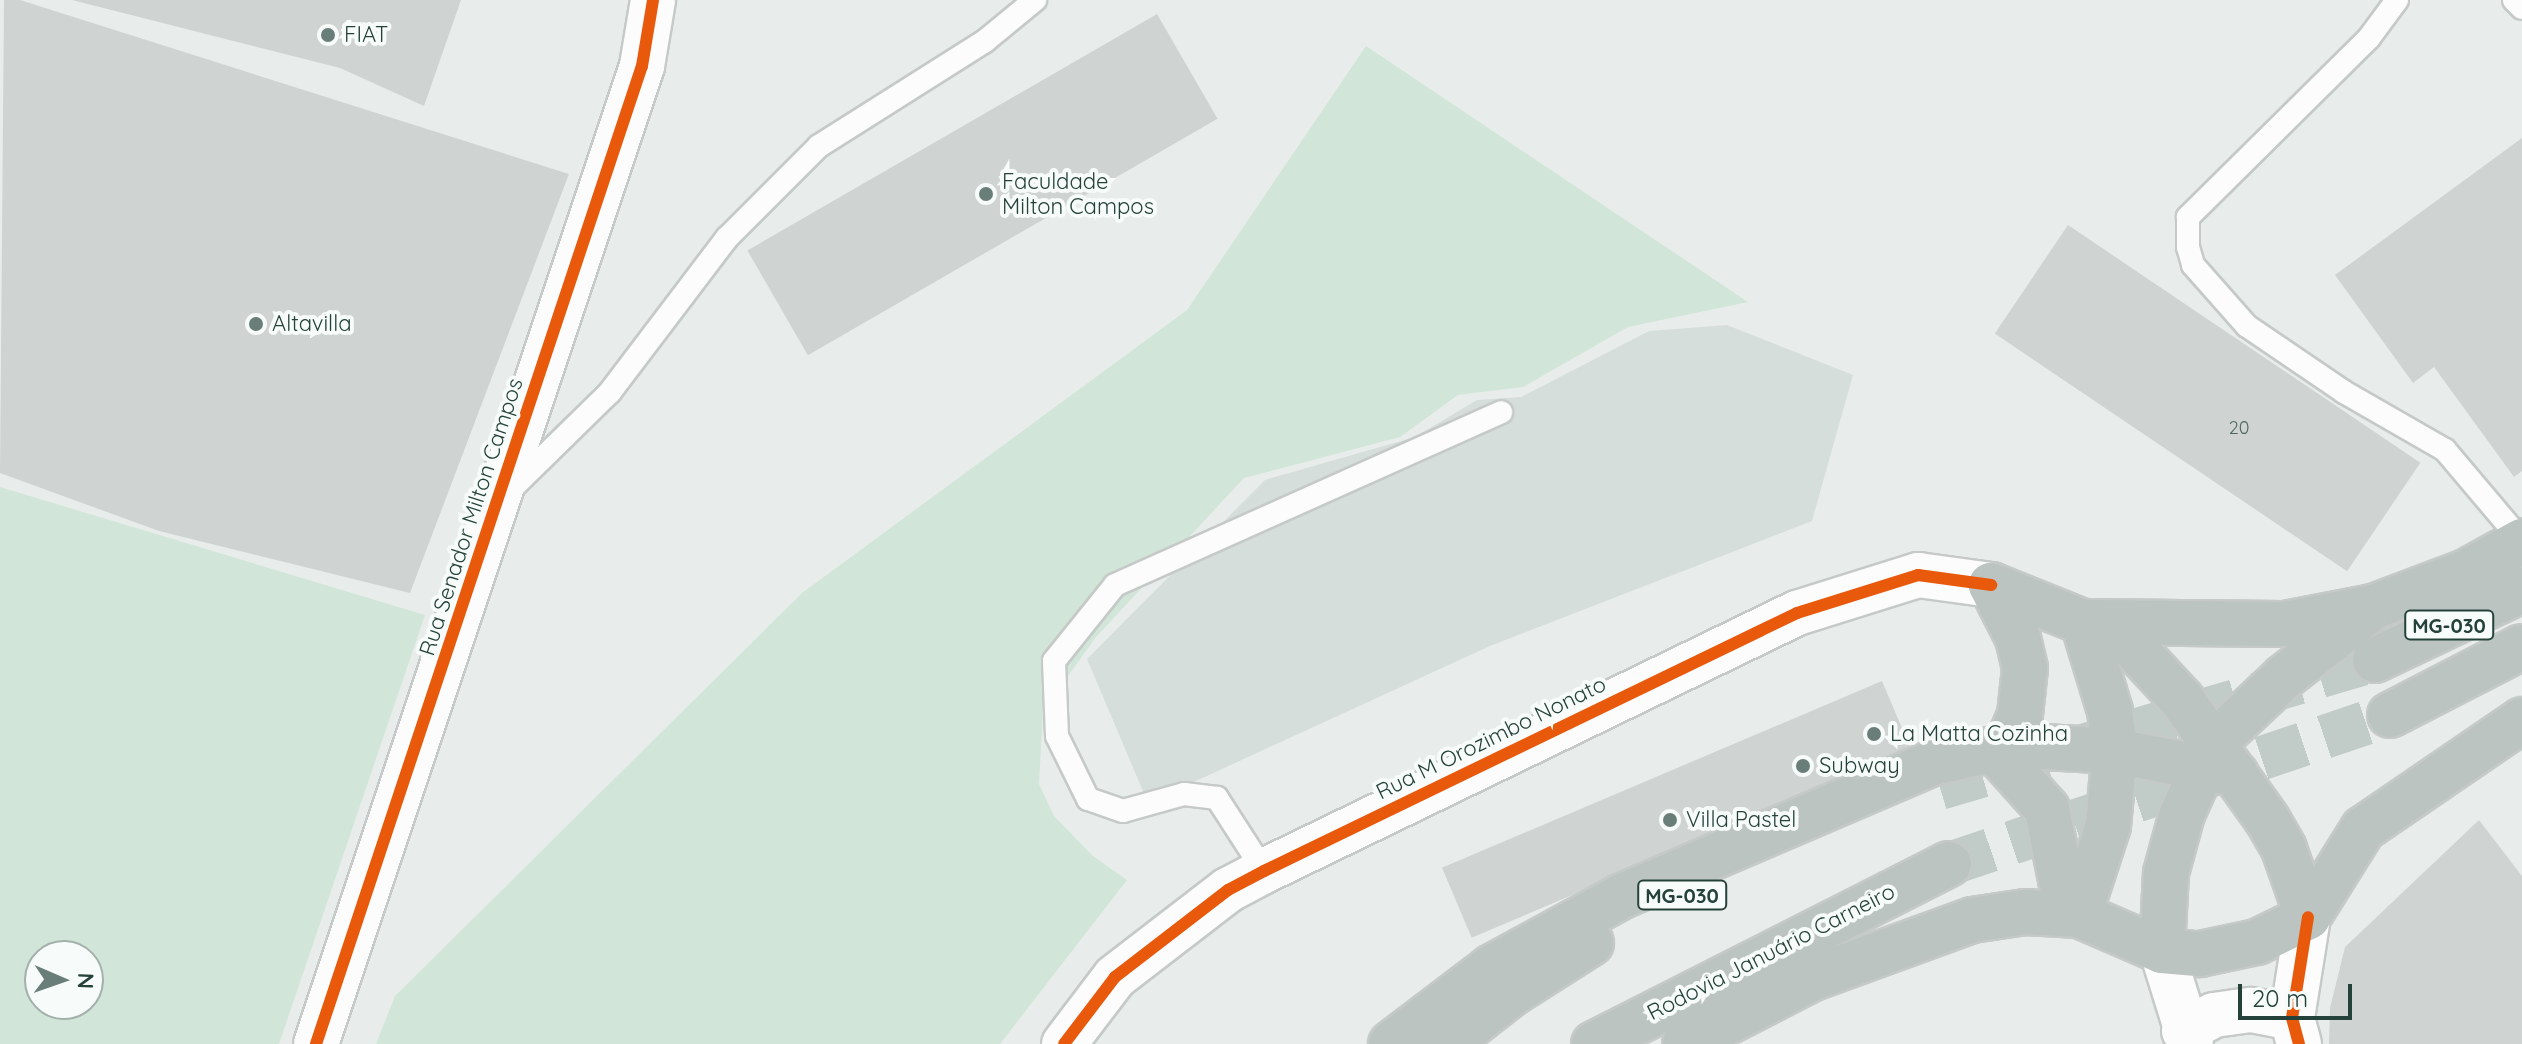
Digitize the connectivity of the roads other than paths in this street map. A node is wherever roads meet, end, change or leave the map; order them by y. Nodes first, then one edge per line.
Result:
1 (653, 0) edge
2 (1035, 0) edge
3 (2397, 0) edge
4 (2514, 0) edge
5 (2522, 8) edge
6 (1501, 412) dead end
7 (496, 504) junction
8 (2522, 541) edge
9 (1991, 585) junction
10 (2522, 590) edge
11 (2373, 607) junction
12 (2097, 622) junction
13 (2522, 647) edge
14 (2375, 660) tunnel mouth
15 (2026, 685) junction
16 (2390, 715) tunnel mouth
17 (2522, 720) edge
18 (2000, 747) junction
19 (2115, 751) junction
20 (2217, 762) junction
21 (1940, 788) tunnel mouth
22 (1949, 864) tunnel mouth
23 (1264, 871) junction
24 (2079, 915) junction
25 (2308, 917) junction
26 (2162, 951) junction
27 (2296, 1031) edge
28 (2188, 1038) edge
29 (316, 1044) edge
30 (1064, 1044) edge
31 (1391, 1044) edge
32 (1447, 1044) edge
33 (1594, 1044) edge
34 (1685, 1044) edge

1 - 7 street, Rua Senador Milton Campos
2 - 7 lane
3 - 8 lane
4 - 5 lane
6 - 23 lane
7 - 29 street, Rua Senador Milton Campos
8 - 11 highway
9 - 12 highway
9 - 15 highway
9 - 23 street, Rua M Orozimbo Nonato
10 - 14 highway, MG-030
11 - 12 highway
11 - 20 highway
12 - 15 highway
12 - 19 highway
12 - 20 highway
13 - 16 highway, MG-030
15 - 18 highway
17 - 25 highway
18 - 19 highway
18 - 24 highway
18 - 31 highway
19 - 20 highway
19 - 24 highway
20 - 25 highway
20 - 26 highway
21 - 32 highway, MG-030
22 - 33 highway, Rodovia Januário Carneiro
23 - 30 street, Rua M Orozimbo Nonato
24 - 26 highway
24 - 34 highway
25 - 26 highway
25 - 27 street
26 - 28 street
27 - 28 street

